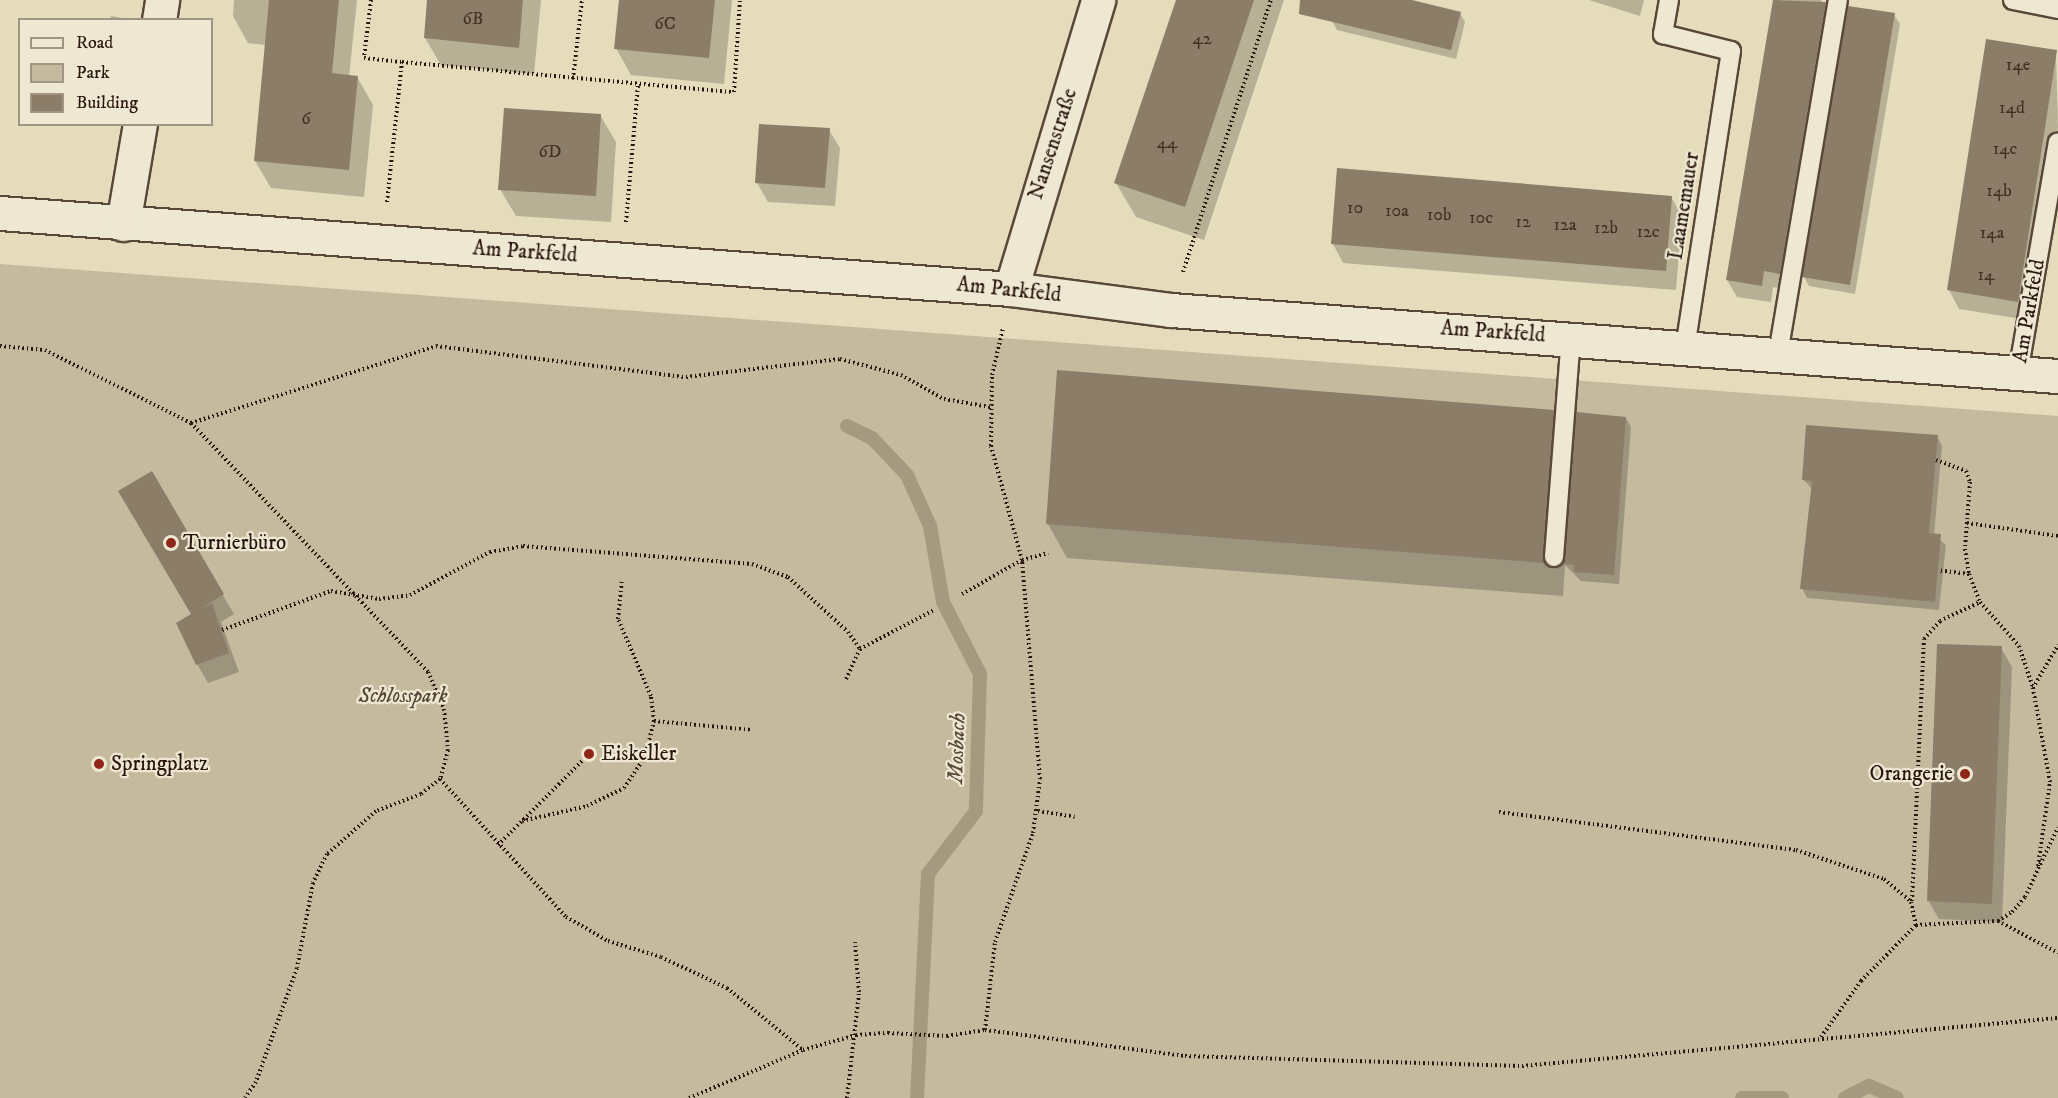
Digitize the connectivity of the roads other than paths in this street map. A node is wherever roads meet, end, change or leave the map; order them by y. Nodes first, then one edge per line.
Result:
1 (162, 0) edge
2 (1098, 0) edge
3 (1669, 0) edge
4 (1838, 0) edge
5 (2013, 0) edge
6 (2058, 9) edge
7 (159, 18) edge
8 (140, 126) edge
9 (2058, 142) edge
10 (0, 213) edge
11 (123, 224) junction
12 (1011, 288) junction
13 (1570, 337) junction
14 (1684, 347) junction
15 (1778, 354) junction
16 (2018, 374) junction
17 (2058, 376) edge
18 (1554, 557) dead end

1 - 7 street
2 - 12 street, Nansenstraße
3 - 14 lane, Laamemauer
4 - 15 lane
5 - 6 lane
8 - 11 street
9 - 16 lane, Am Parkfeld
10 - 11 street, Am Parkfeld
11 - 12 street, Am Parkfeld
12 - 13 street, Am Parkfeld
13 - 14 street, Am Parkfeld
13 - 18 lane
14 - 15 street, Am Parkfeld
15 - 16 street, Am Parkfeld
16 - 17 street, Am Parkfeld

